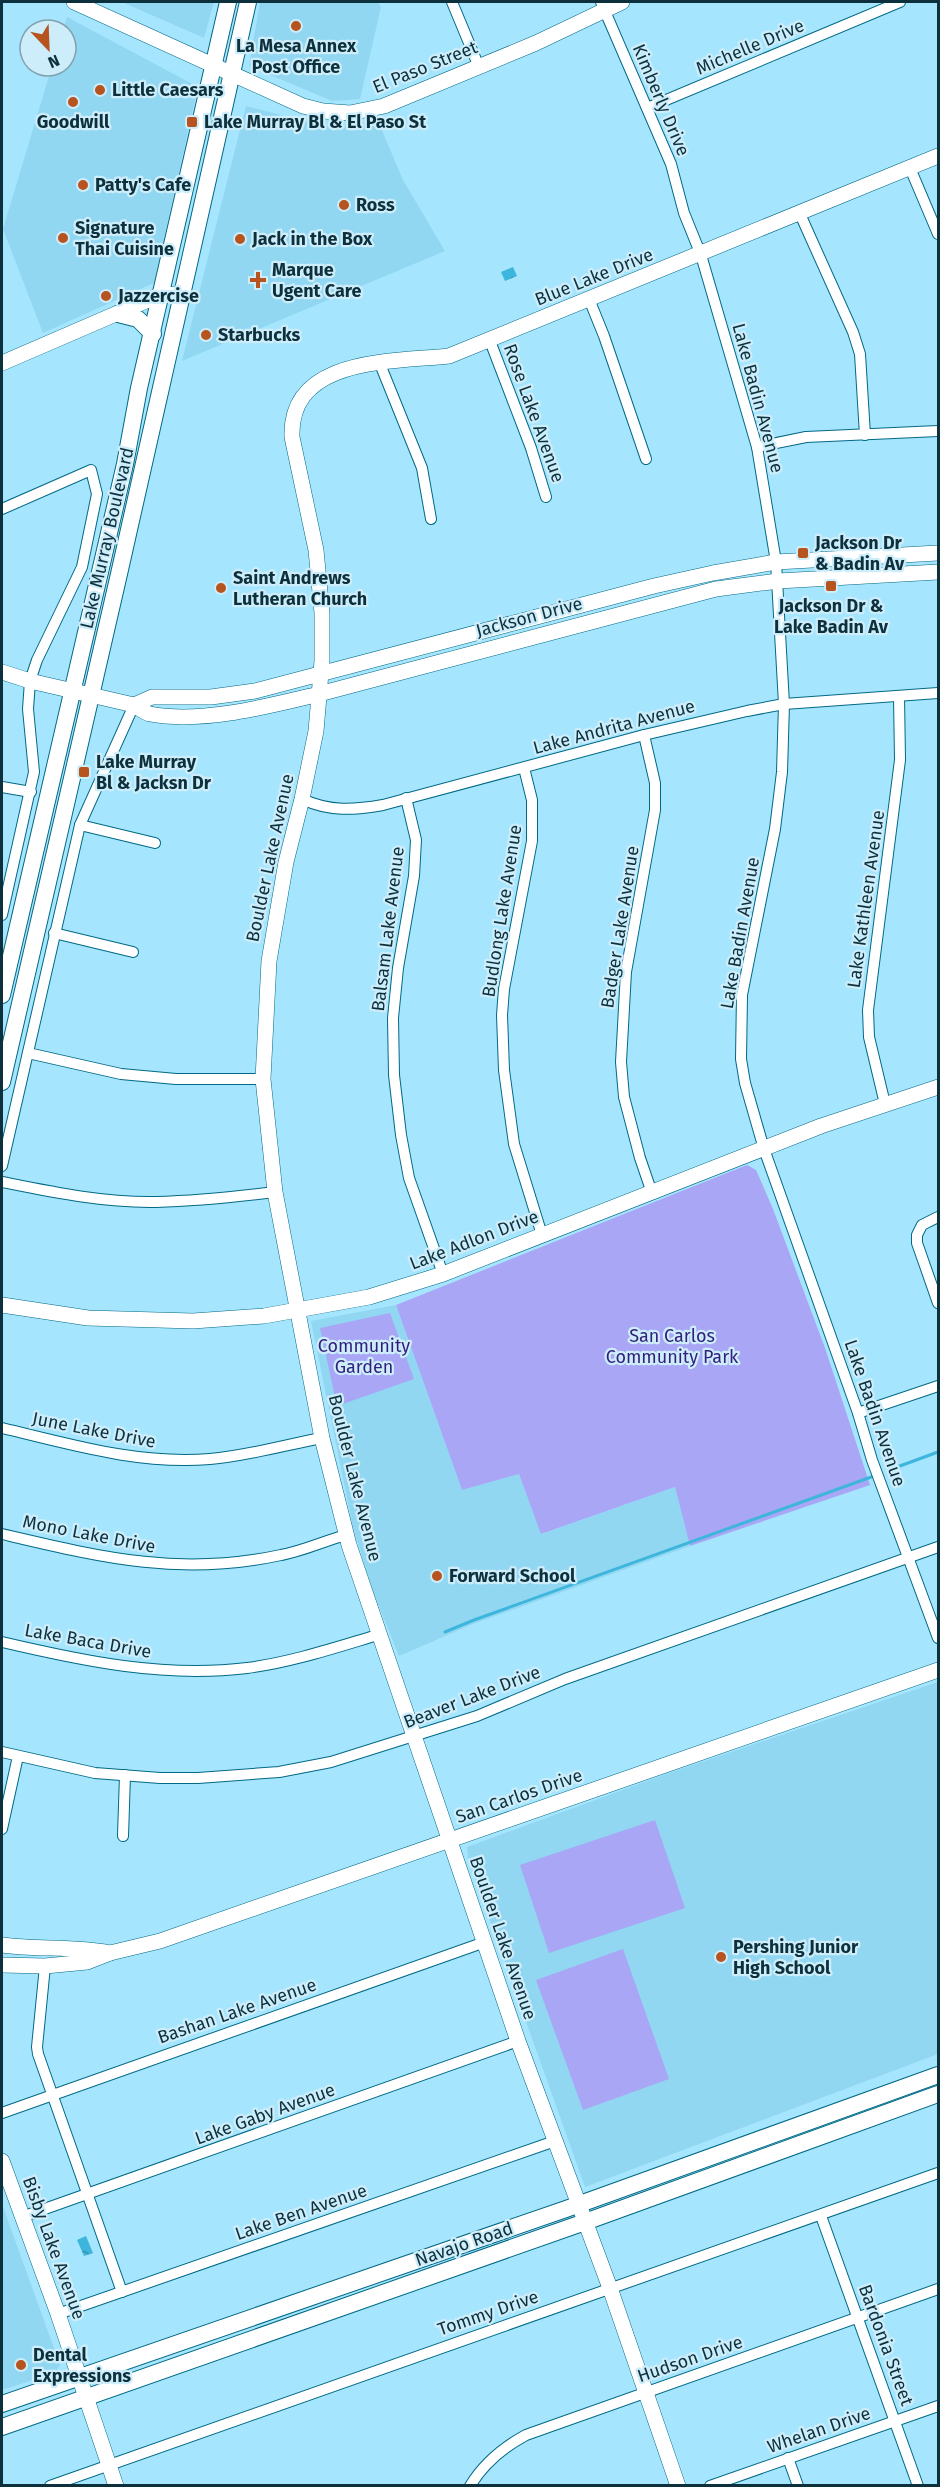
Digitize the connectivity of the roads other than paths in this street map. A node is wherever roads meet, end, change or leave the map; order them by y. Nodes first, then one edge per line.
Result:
1 (74, 2) edge
2 (228, 2) edge
3 (248, 2) edge
4 (452, 2) edge
5 (622, 2) edge
6 (900, 2) edge
7 (603, 6) edge
8 (213, 66) junction
9 (479, 67) junction
10 (232, 75) junction
11 (647, 108) junction
12 (939, 156) edge
13 (910, 168) junction
14 (684, 213) joint
15 (800, 214) junction
16 (939, 234) edge
17 (701, 255) junction
18 (162, 294) junction
19 (182, 295) junction
20 (589, 299) junction
21 (118, 314) junction
22 (153, 334) junction
23 (490, 341) junction
24 (2, 363) edge
25 (380, 364) junction
26 (939, 431) edge
27 (865, 435) junction
28 (292, 437) joint
29 (757, 447) junction
30 (646, 459) dead end
31 (546, 496) dead end
32 (2, 508) edge
33 (432, 519) dead end
34 (939, 553) edge
35 (777, 562) junction
36 (939, 572) edge
37 (778, 580) junction
38 (2, 672) edge
39 (320, 675) junction
40 (30, 681) junction
41 (71, 691) junction
42 (939, 693) edge
43 (319, 694) junction
44 (90, 695) junction
45 (898, 696) junction
46 (784, 704) junction
47 (134, 705) junction
48 (644, 735) junction
49 (524, 768) junction
50 (2, 787) edge
51 (31, 792) junction
52 (406, 798) junction
53 (302, 799) junction
54 (80, 825) junction
55 (155, 843) dead end
56 (4, 890) edge
57 (2, 915) edge
58 (54, 933) junction
59 (133, 952) dead end
60 (2, 995) edge
61 (28, 1053) junction
62 (263, 1079) junction
63 (2, 1082) edge
64 (939, 1087) edge
65 (885, 1104) junction
66 (764, 1149) junction
67 (2, 1166) edge
68 (2, 1182) edge
69 (275, 1192) junction
70 (652, 1192) junction
71 (939, 1217) edge
72 (542, 1235) junction
73 (443, 1274) junction
74 (939, 1303) edge
75 (2, 1305) edge
76 (299, 1310) junction
77 (939, 1386) edge
78 (858, 1413) junction
79 (2, 1428) edge
80 (322, 1438) junction
81 (2, 1534) edge
82 (346, 1534) junction
83 (939, 1547) edge
84 (909, 1558) junction
85 (381, 1634) junction
86 (939, 1638) edge
87 (2, 1642) edge
88 (939, 1670) edge
89 (416, 1736) junction
90 (2, 1752) edge
91 (18, 1756) junction
92 (124, 1775) junction
93 (2, 1829) edge
94 (123, 1836) dead end
95 (449, 1840) junction
96 (485, 1942) junction
97 (2, 1945) edge
98 (110, 1953) junction
99 (2, 1965) edge
100 (45, 1966) junction
101 (518, 2041) junction
102 (939, 2075) edge
103 (939, 2094) edge
104 (51, 2095) junction
105 (2, 2113) edge
106 (555, 2141) junction
107 (2, 2161) edge
108 (939, 2173) edge
109 (88, 2194) junction
110 (579, 2204) junction
111 (821, 2216) junction
112 (22, 2217) junction
113 (585, 2222) junction
114 (610, 2288) junction
115 (939, 2289) edge
116 (122, 2292) junction
117 (58, 2314) junction
118 (858, 2318) junction
119 (78, 2377) junction
120 (646, 2392) junction
121 (85, 2397) junction
122 (2, 2404) edge
123 (939, 2406) edge
124 (895, 2421) junction
125 (2, 2427) edge
126 (788, 2458) junction
127 (108, 2464) junction
128 (50, 2486) edge
129 (116, 2486) edge
130 (470, 2486) edge
131 (678, 2486) edge
132 (710, 2486) edge
133 (798, 2486) edge
134 (918, 2486) edge

1 - 8 street, El Paso Street
2 - 8 main road, Lake Murray Boulevard
3 - 10 main road, Lake Murray Boulevard
4 - 9 street
5 - 7 street, El Paso Street
6 - 11 street, Michelle Drive
7 - 9 street, El Paso Street
7 - 11 street, Kimberly Drive
8 - 10 street, El Paso Street
8 - 18 main road, Lake Murray Boulevard
9 - 10 street, El Paso Street
10 - 19 main road, Lake Murray Boulevard
11 - 14 street, Kimberly Drive
12 - 13 street, Blue Lake Drive
13 - 15 street, Blue Lake Drive
13 - 16 street
14 - 17 street, Lake Badin Avenue
15 - 17 street, Blue Lake Drive
15 - 27 street
17 - 20 street, Blue Lake Drive
17 - 29 street, Lake Badin Avenue
18 - 19 street
18 - 21 street
18 - 22 main road, Lake Murray Boulevard
19 - 44 main road, Lake Murray Boulevard
20 - 23 street, Blue Lake Drive
20 - 30 street
21 - 22 main road
21 - 24 street
22 - 41 main road, Lake Murray Boulevard
23 - 25 street, Blue Lake Drive
23 - 31 street, Rose Lake Avenue
25 - 28 street, Blue Lake Drive
25 - 33 street
26 - 27 street
27 - 29 street
28 - 39 street, Boulder Lake Avenue
29 - 35 street, Lake Badin Avenue
32 - 40 street, Lake Murray Boulevard
34 - 35 street, Jackson Drive
35 - 37 street, Lake Badin Avenue
35 - 39 street, Jackson Drive
36 - 37 street, Jackson Drive
37 - 43 street, Jackson Drive
37 - 46 street, Lake Badin Avenue
38 - 40 street, Jackson Drive
39 - 43 street, Boulder Lake Avenue
39 - 47 street, Jackson Drive
40 - 41 street, Jackson Drive
40 - 51 street, Lake Murray Boulevard
41 - 44 street, Jackson Drive
41 - 60 main road, Lake Murray Boulevard
42 - 45 street, Lake Andrita Avenue
43 - 47 street, Jackson Drive
43 - 53 street, Boulder Lake Avenue
44 - 47 street, Jackson Drive
44 - 63 main road, Lake Murray Boulevard
45 - 46 street, Lake Andrita Avenue
45 - 65 street, Lake Kathleen Avenue
46 - 48 street, Lake Andrita Avenue
46 - 66 street, Lake Badin Avenue
47 - 54 street
48 - 49 street, Lake Andrita Avenue
48 - 70 street, Badger Lake Avenue
49 - 52 street, Lake Andrita Avenue
49 - 72 street, Budlong Lake Avenue
50 - 51 street
51 - 56 street, Lake Murray Boulevard
52 - 53 street, Lake Andrita Avenue
52 - 73 street, Balsam Lake Avenue
53 - 62 street, Boulder Lake Avenue
54 - 55 street
54 - 58 street
56 - 57 street, Lake Murray Boulevard
58 - 59 street
58 - 61 street
61 - 62 street
61 - 67 street
62 - 69 street, Boulder Lake Avenue
64 - 65 street, Lake Adlon Drive
65 - 66 street, Lake Adlon Drive
66 - 70 street, Lake Adlon Drive
66 - 78 street, Lake Badin Avenue
68 - 69 street
69 - 76 street, Boulder Lake Avenue
70 - 72 street, Lake Adlon Drive
71 - 74 street
72 - 73 street, Lake Adlon Drive
73 - 76 street, Lake Adlon Drive
75 - 76 street, Lake Adlon Drive
76 - 80 street, Boulder Lake Avenue
77 - 78 street
78 - 84 street, Lake Badin Avenue
79 - 80 street, June Lake Drive
80 - 82 street, Boulder Lake Avenue
81 - 82 street, Mono Lake Drive
82 - 85 street, Boulder Lake Avenue
83 - 84 street, Beaver Lake Drive
84 - 86 street, Lake Badin Avenue
84 - 89 street, Beaver Lake Drive
85 - 87 street, Lake Baca Drive
85 - 89 street, Boulder Lake Avenue
88 - 95 street, San Carlos Drive
89 - 92 street, Beaver Lake Drive
89 - 95 street, Boulder Lake Avenue
90 - 91 street, Beaver Lake Drive
91 - 92 street, Beaver Lake Drive
91 - 93 street
92 - 94 street
95 - 96 street, Boulder Lake Avenue
95 - 98 street, San Carlos Drive
96 - 101 street, Boulder Lake Avenue
96 - 104 street, Bashan Lake Avenue
97 - 98 street, San Carlos Drive
98 - 100 street, San Carlos Drive
99 - 100 street, San Carlos Drive
100 - 104 street
101 - 106 street, Boulder Lake Avenue
101 - 109 street, Lake Gaby Avenue
102 - 110 main road, Navajo Road
103 - 113 main road, Navajo Road
104 - 105 street, Bashan Lake Avenue
104 - 109 street
106 - 110 street, Boulder Lake Avenue
106 - 116 street, Lake Ben Avenue
107 - 112 street, Bisby Lake Avenue
108 - 111 street, Tommy Drive
109 - 112 street, Lake Gaby Avenue
109 - 116 street
110 - 113 street, Boulder Lake Avenue
110 - 119 main road, Navajo Road
111 - 114 street, Tommy Drive
111 - 118 street, Bardonia Street
112 - 117 street, Bisby Lake Avenue
113 - 114 street, Boulder Lake Avenue
113 - 121 main road, Navajo Road
114 - 120 street, Boulder Lake Avenue
114 - 127 street, Tommy Drive
115 - 118 street, Hudson Drive
116 - 117 street, Lake Ben Avenue
117 - 119 street, Bisby Lake Avenue
118 - 120 street, Hudson Drive
118 - 124 street, Bardonia Street
119 - 121 street, Bisby Lake Avenue
119 - 122 main road, Navajo Road
120 - 130 street, Hudson Drive
120 - 131 street, Boulder Lake Avenue
121 - 125 main road, Navajo Road
121 - 127 street, Bisby Lake Avenue
123 - 124 street, Whelan Drive
124 - 126 street, Whelan Drive
124 - 134 street, Bardonia Street
126 - 132 street, Whelan Drive
126 - 133 street
127 - 128 street, Tommy Drive
127 - 129 street, Bisby Lake Avenue

